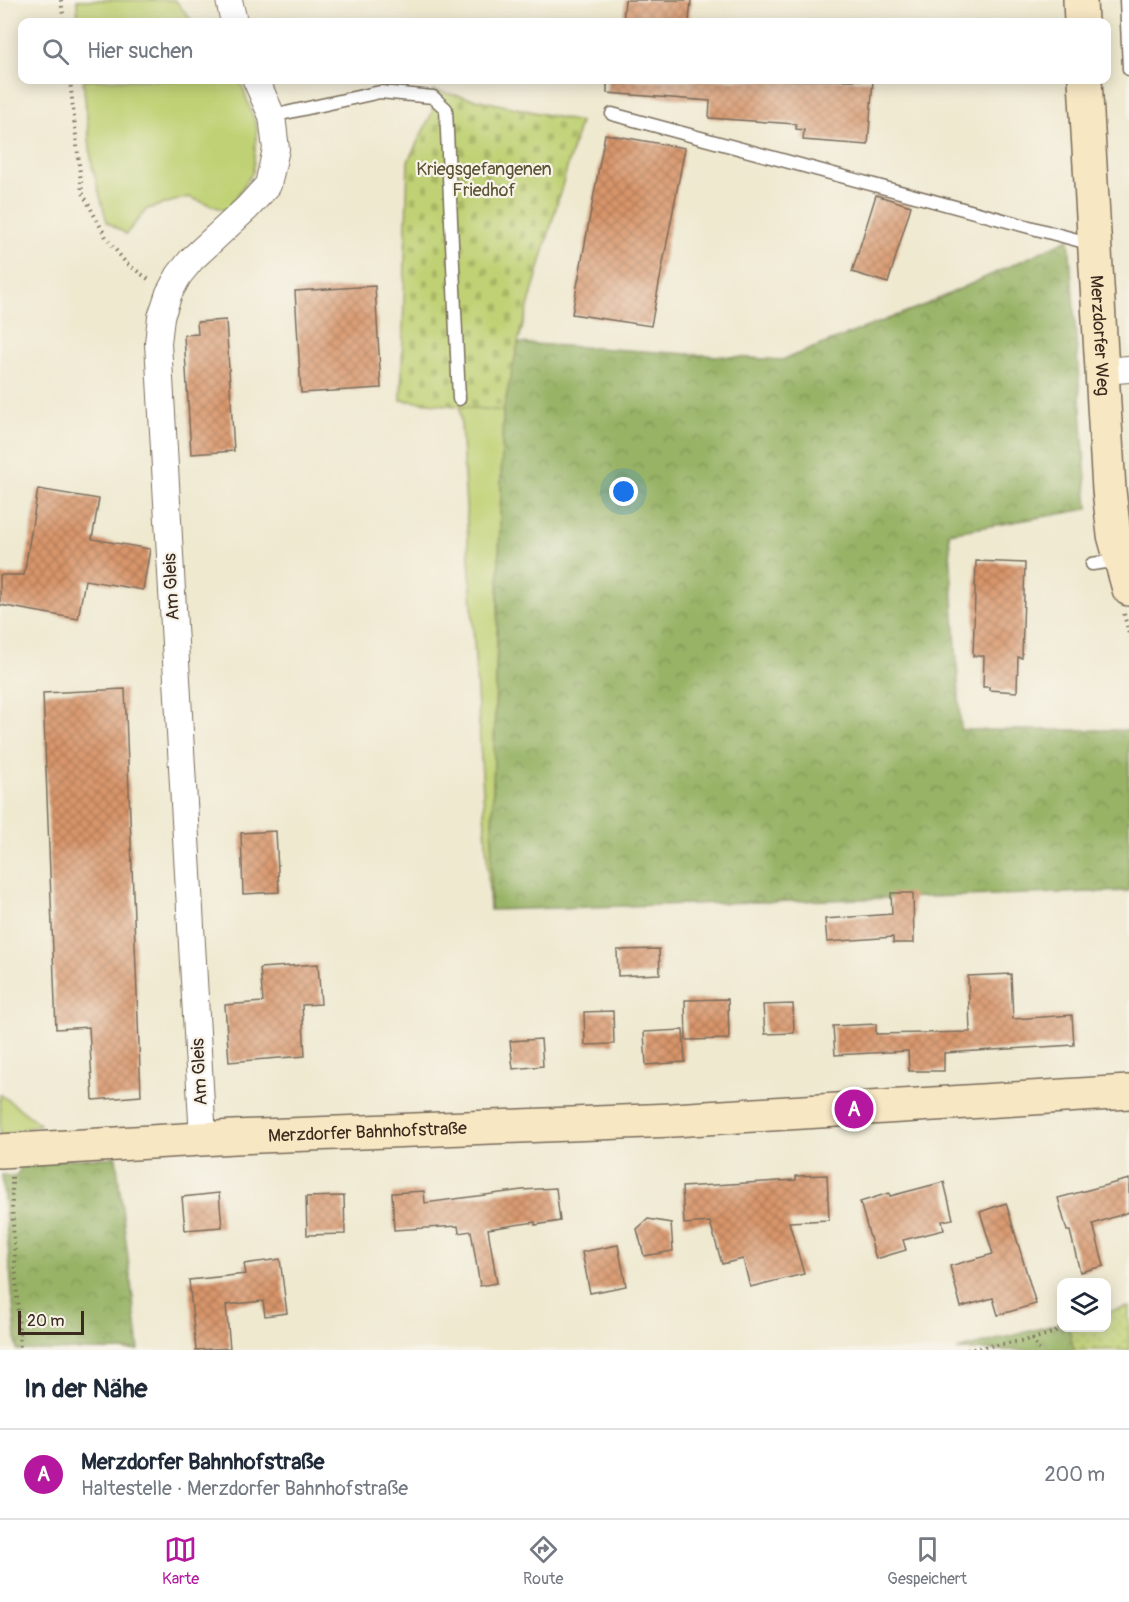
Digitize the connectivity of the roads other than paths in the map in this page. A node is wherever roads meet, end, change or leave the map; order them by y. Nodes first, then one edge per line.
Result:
1 (230, 0) edge
2 (1080, 0) edge
3 (1125, 0) edge
4 (233, 18) edge
5 (1081, 18) edge
6 (1129, 69) edge
7 (258, 84) edge
8 (1085, 84) edge
9 (612, 114) dead end
10 (272, 116) junction
11 (1095, 244) junction
12 (1116, 370) edge
13 (459, 399) dead end
14 (1114, 571) edge
15 (1129, 1092) edge
16 (203, 1139) junction
17 (6, 1161) edge

1 - 4 street
2 - 5 street
3 - 6 lane
7 - 10 street, Am Gleis
8 - 11 street, Merzdorfer Weg
9 - 11 lane
10 - 13 lane
10 - 16 street, Am Gleis
11 - 12 street, Merzdorfer Weg
12 - 14 street, Merzdorfer Weg
15 - 16 street, Merzdorfer Bahnhofstraße
16 - 17 street, Merzdorfer Bahnhofstraße

